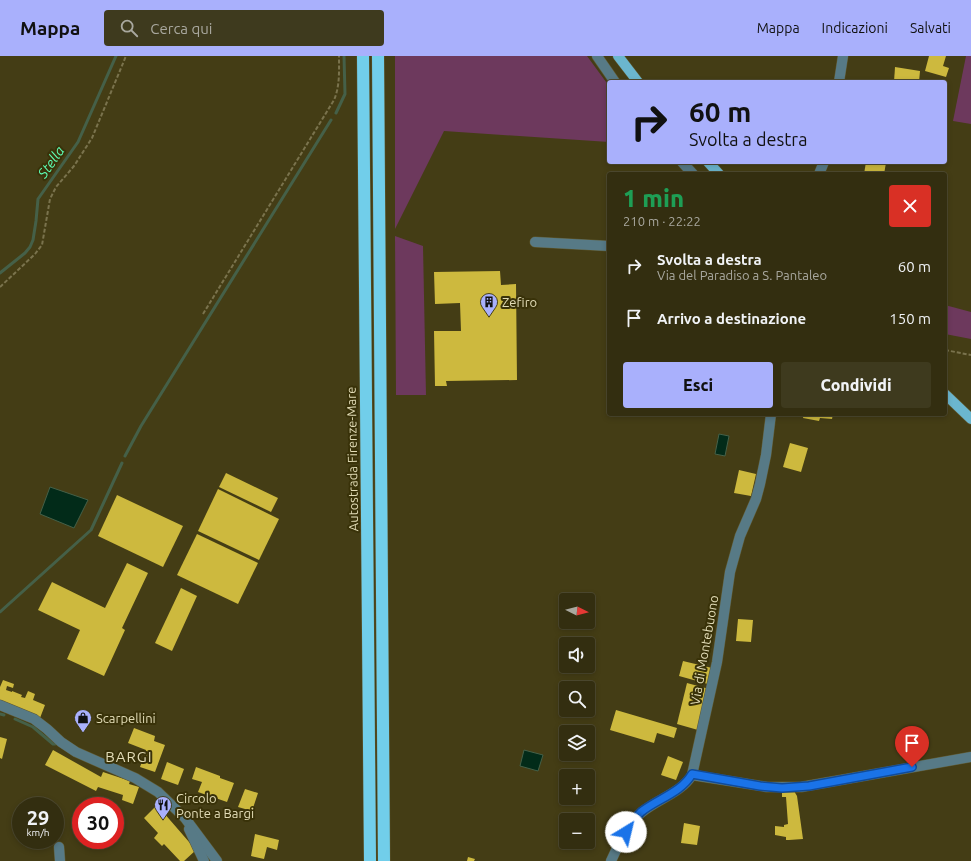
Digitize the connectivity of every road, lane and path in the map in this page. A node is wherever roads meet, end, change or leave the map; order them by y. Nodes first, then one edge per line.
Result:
1 (126, 56) edge
2 (339, 56) edge
3 (363, 56) edge
4 (378, 56) edge
5 (597, 56) edge
6 (618, 56) edge
7 (843, 56) edge
8 (615, 80) edge
9 (636, 80) edge
10 (839, 80) edge
11 (684, 164) edge
12 (710, 164) edge
13 (691, 172) edge
14 (717, 172) edge
15 (535, 242) dead end
16 (607, 246) edge
17 (0, 286) edge
18 (203, 314) dead end
19 (947, 350) edge
20 (971, 355) edge
21 (947, 396) edge
22 (771, 416) edge
23 (971, 419) edge
24 (0, 706) edge
25 (971, 757) edge
26 (692, 774) junction
27 (185, 818) junction
28 (59, 849) edge
29 (60, 861) edge
30 (204, 861) edge
31 (217, 861) edge
32 (370, 861) edge
33 (384, 861) edge
34 (611, 861) edge

1 - 17 path
2 - 18 path
3 - 32 highway, Autostrada Firenze-Mare
4 - 33 highway
5 - 8 street
6 - 9 main road
7 - 10 street
11 - 13 street
12 - 14 main road
15 - 16 street
19 - 20 path
21 - 23 main road
22 - 26 street, Via di Montebuono
24 - 27 street
25 - 26 street
26 - 34 street
27 - 30 street
27 - 31 street
28 - 29 street

